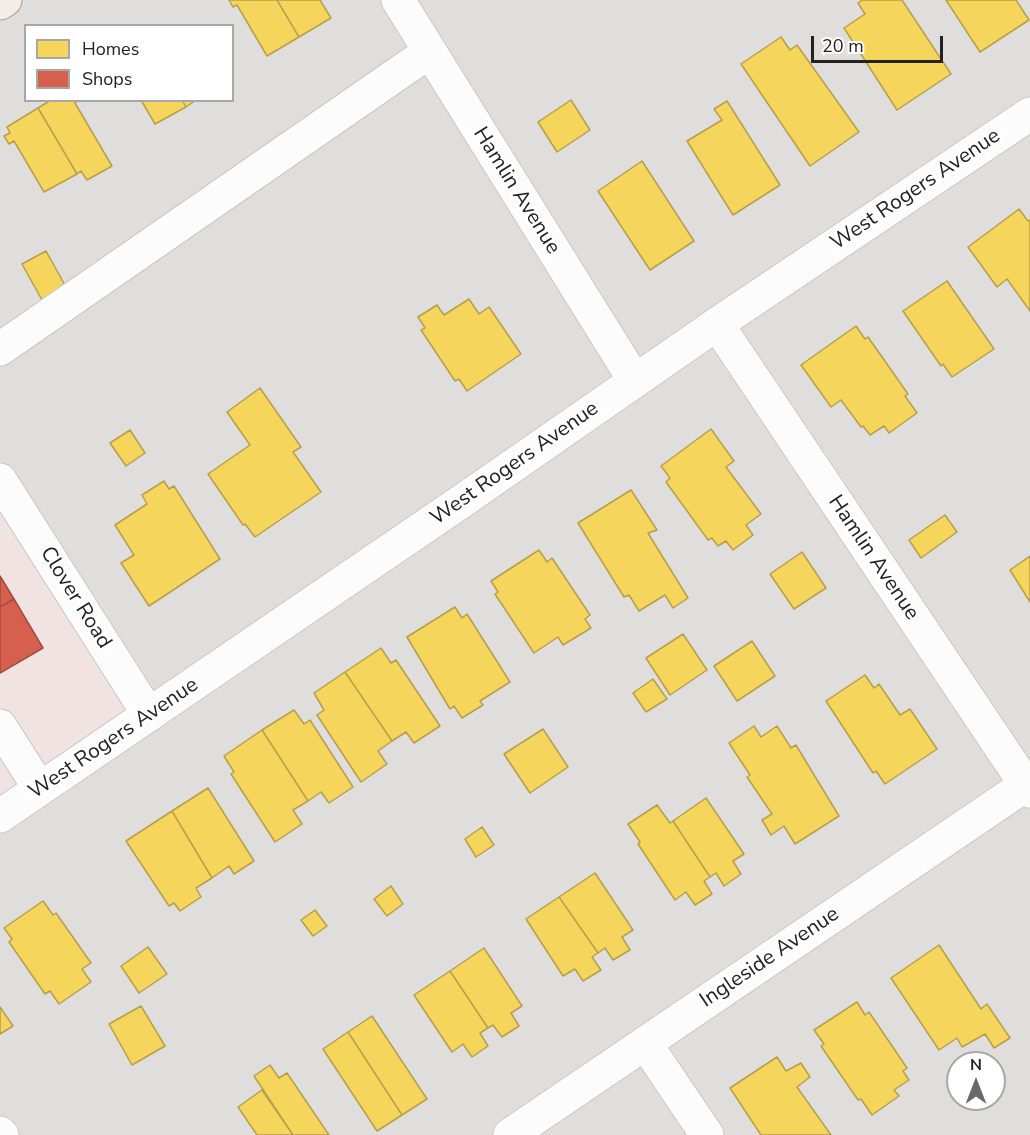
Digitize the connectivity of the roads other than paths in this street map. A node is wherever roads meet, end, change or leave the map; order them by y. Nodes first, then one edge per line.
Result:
1 (5, 0) edge
2 (398, 0) edge
3 (0, 3) edge
4 (429, 52) junction
5 (1030, 114) edge
6 (717, 324) junction
7 (0, 349) edge
8 (635, 381) junction
9 (0, 480) edge
10 (149, 715) junction
11 (0, 726) edge
12 (1029, 786) edge
13 (40, 789) junction
14 (0, 816) edge
15 (645, 1043) junction
16 (510, 1135) edge
17 (707, 1135) edge

1 - 3 main road
2 - 4 street, Hamlin Avenue
4 - 7 street
4 - 8 street, Hamlin Avenue
5 - 6 street, West Rogers Avenue
6 - 8 street, West Rogers Avenue
6 - 12 street, Hamlin Avenue
8 - 10 street, West Rogers Avenue
9 - 10 street, Clover Road
10 - 13 street, West Rogers Avenue
11 - 13 street
12 - 15 street, Ingleside Avenue
13 - 14 street, West Rogers Avenue
15 - 16 street, Ingleside Avenue
15 - 17 street

